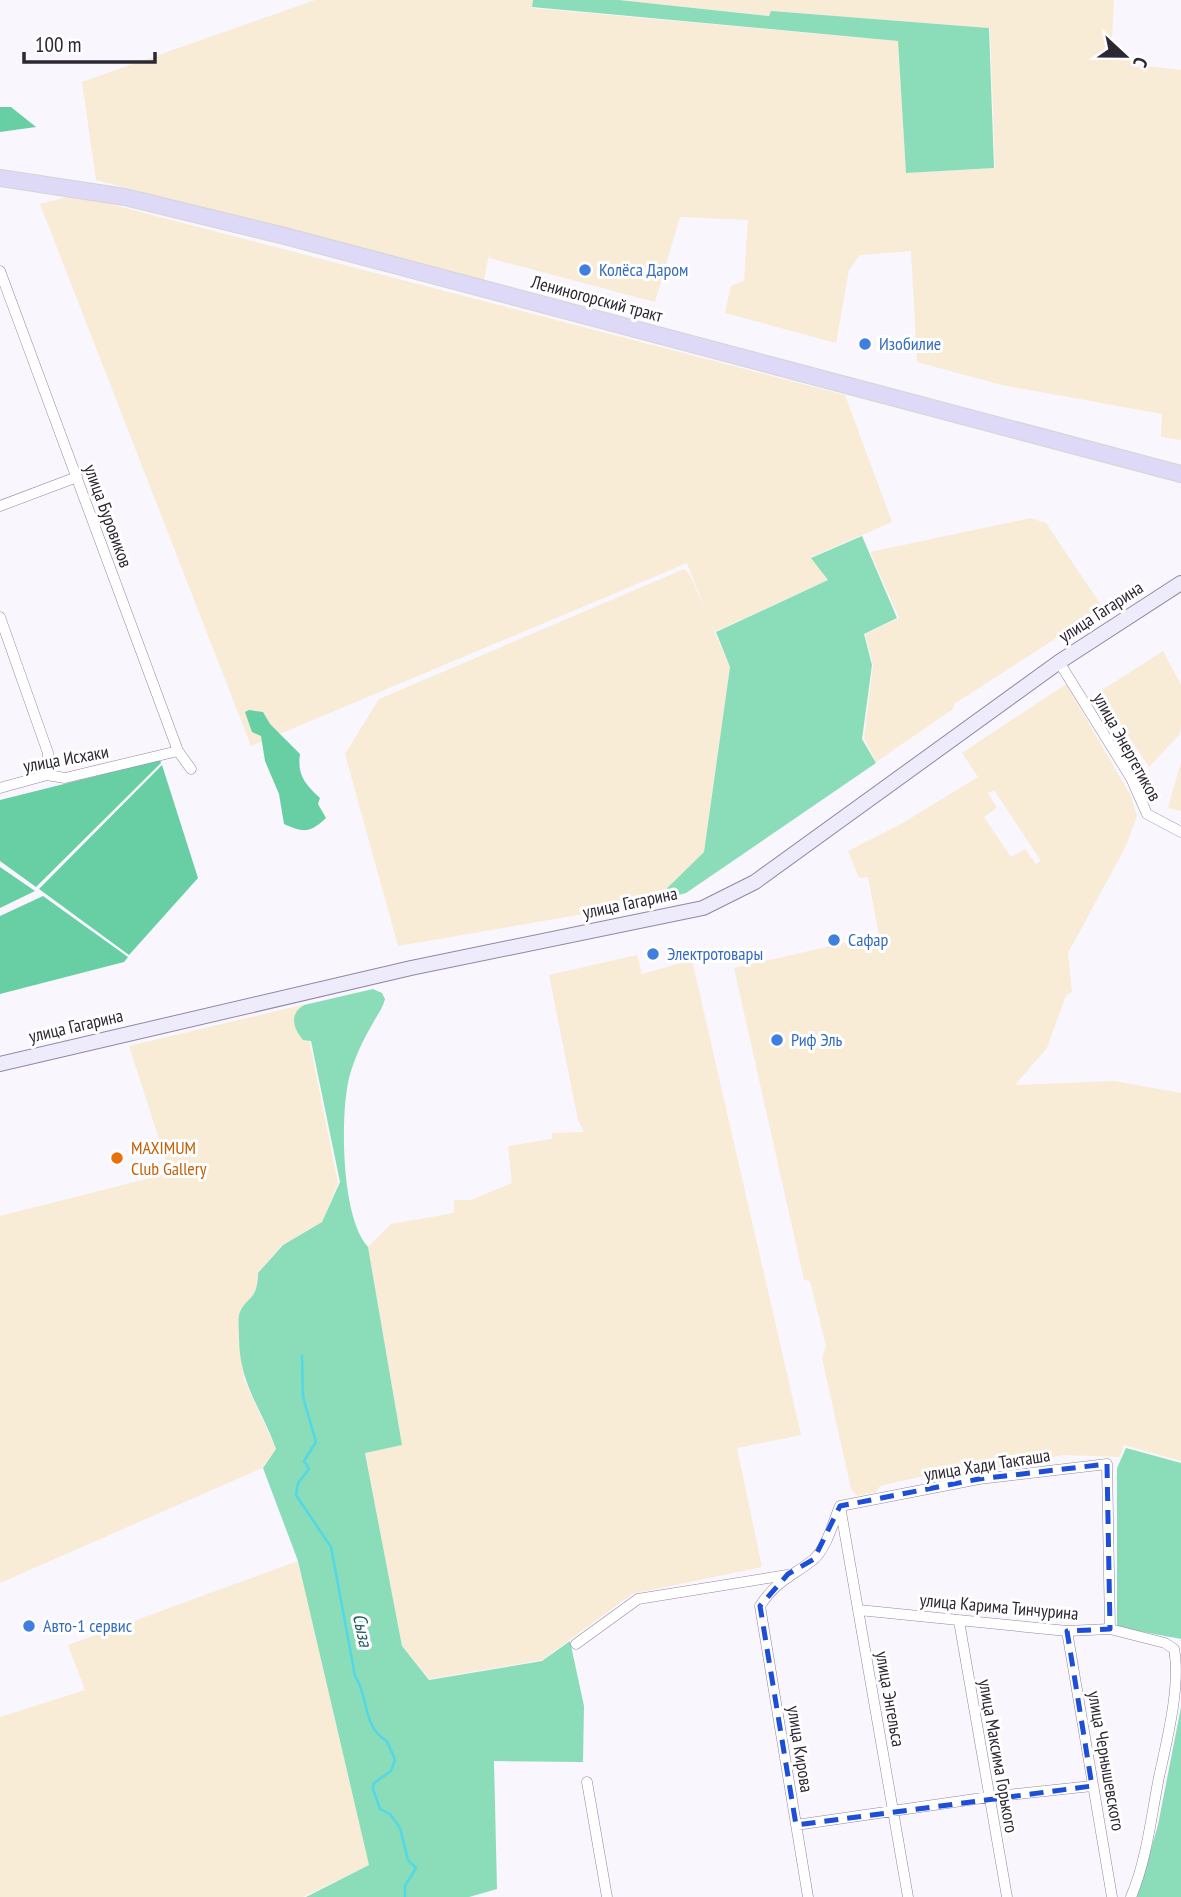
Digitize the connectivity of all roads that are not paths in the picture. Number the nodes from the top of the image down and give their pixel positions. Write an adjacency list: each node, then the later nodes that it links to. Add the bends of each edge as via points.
1 (0, 178): 3 (main road, Лениногорский тракт, via 125,197 281,235)
2 (0, 271): 4 (street, улица Буровиков)
3 (1181, 474)
4 (77, 477): 5 (street); 9 (street, улица Буровиков)
5 (0, 506)
6 (1181, 583): 8 (street, улица Гагарина)
7 (0, 617): 11 (street, via 48,753)
8 (1059, 662): 13 (street, улица Энергетиков, via 1131,778 1147,814); 14 (street, улица Гагарина, via 755,882 703,908 411,968)
9 (178, 751): 10 (street, улица Буровиков); 11 (street, улица Исхаки, via 65,778)
10 (191, 769)
11 (47, 775): 12 (street, улица Исхаки)
12 (0, 788)
13 (1181, 832)
14 (0, 1064)
15 (840, 1506): 16 (street, via 814,1559); 17 (street, улица Энгельса); 19 (street, улица Хади Такташа, via 979,1479 1107,1464)
16 (788, 1574): 21 (street, via 638,1599); 26 (street, улица Кирова, via 760,1606)
17 (859, 1609): 18 (street, улица Карима Тинчурина); 25 (street, улица Энгельса)
18 (959, 1621): 20 (street, улица Карима Тинчурина); 24 (street, улица Максима Горького)
19 (1110, 1629): 20 (street, улица Карима Тинчурина); 32 (street, улица Карима Тинчурина, via 1170,1645 1178,1664 1175,1707 1147,1847)
20 (1067, 1631): 23 (street, улица Чернышевского)
21 (576, 1644)
22 (587, 1782): 28 (street)
23 (1092, 1786): 24 (street); 27 (street, улица Чернышевского)
24 (989, 1797): 25 (street); 31 (street, улица Максима Горького)
25 (893, 1811): 26 (street); 30 (street, улица Энгельса)
26 (796, 1825): 29 (street, улица Кирова)
27 (1113, 1896)
28 (607, 1897)
29 (808, 1897)
30 (908, 1897)
31 (1007, 1897)
32 (1131, 1897)

